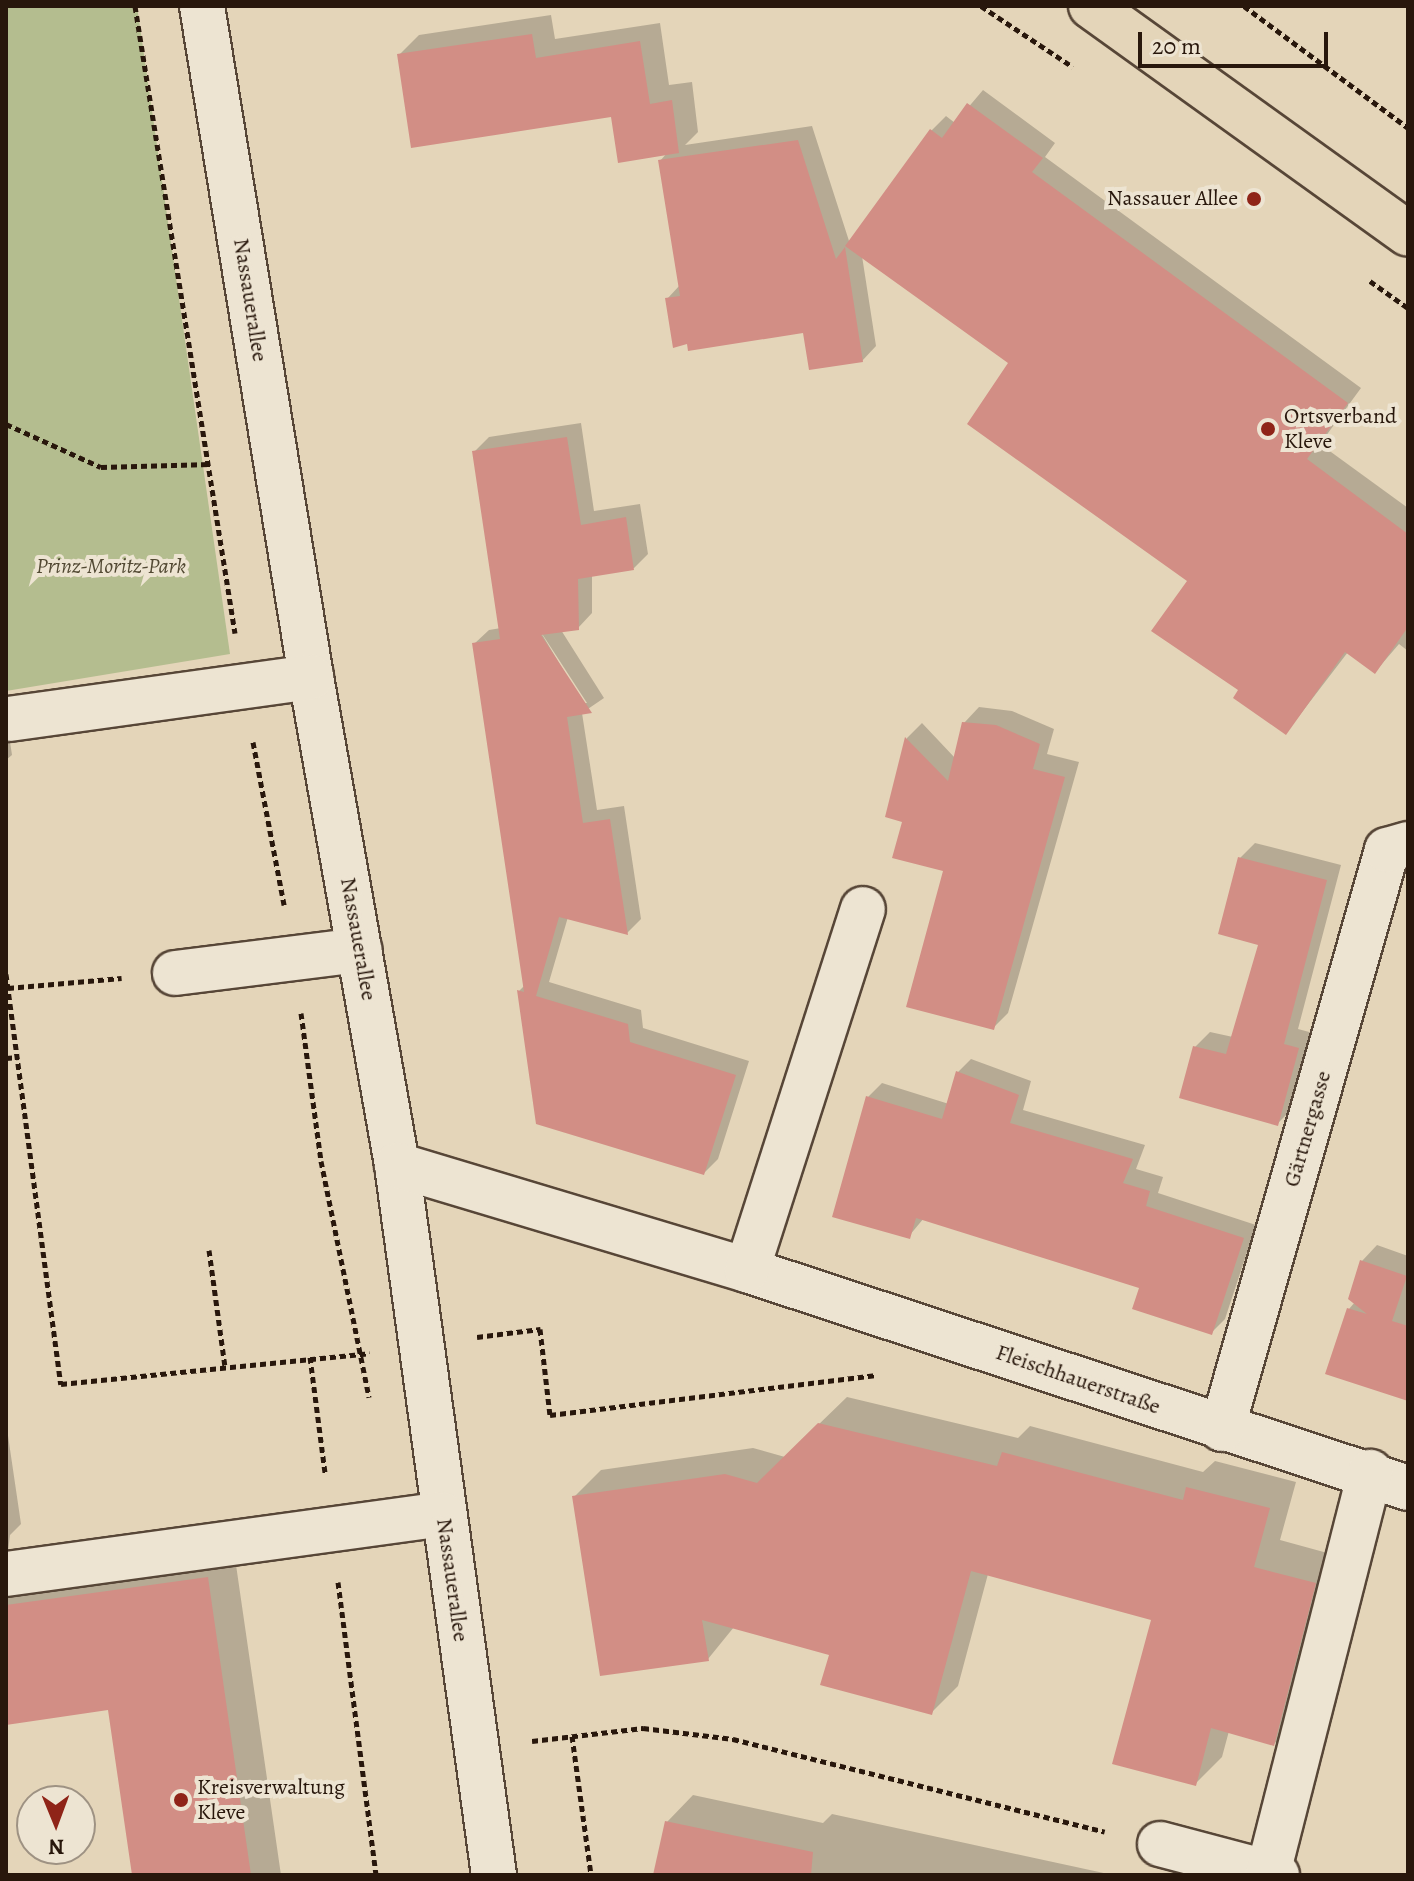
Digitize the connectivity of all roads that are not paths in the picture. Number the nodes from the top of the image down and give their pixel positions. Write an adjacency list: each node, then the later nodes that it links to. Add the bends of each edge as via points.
1 (202, 6): 4 (street, Nassauerallee)
2 (1091, 6): 3 (main road)
3 (1408, 234)
4 (311, 677): 5 (street); 8 (street, Nassauerallee)
5 (9, 719)
6 (1408, 844): 12 (street, Gärtnergasse, via 1387,850)
7 (863, 909): 11 (street)
8 (360, 950): 9 (street); 10 (street, Nassauerallee)
9 (175, 973)
10 (397, 1165): 11 (street, Fleischhauerstraße); 14 (street, Nassauerallee)
11 (747, 1270): 12 (street, Fleischhauerstraße)
12 (1222, 1429): 13 (street, Fleischhauerstraße)
13 (1389, 1480): 17 (street)
14 (442, 1514): 15 (street); 18 (street, Nassauerallee)
15 (6, 1574)
16 (1160, 1844): 17 (street)
17 (1273, 1874)
18 (494, 1875)

